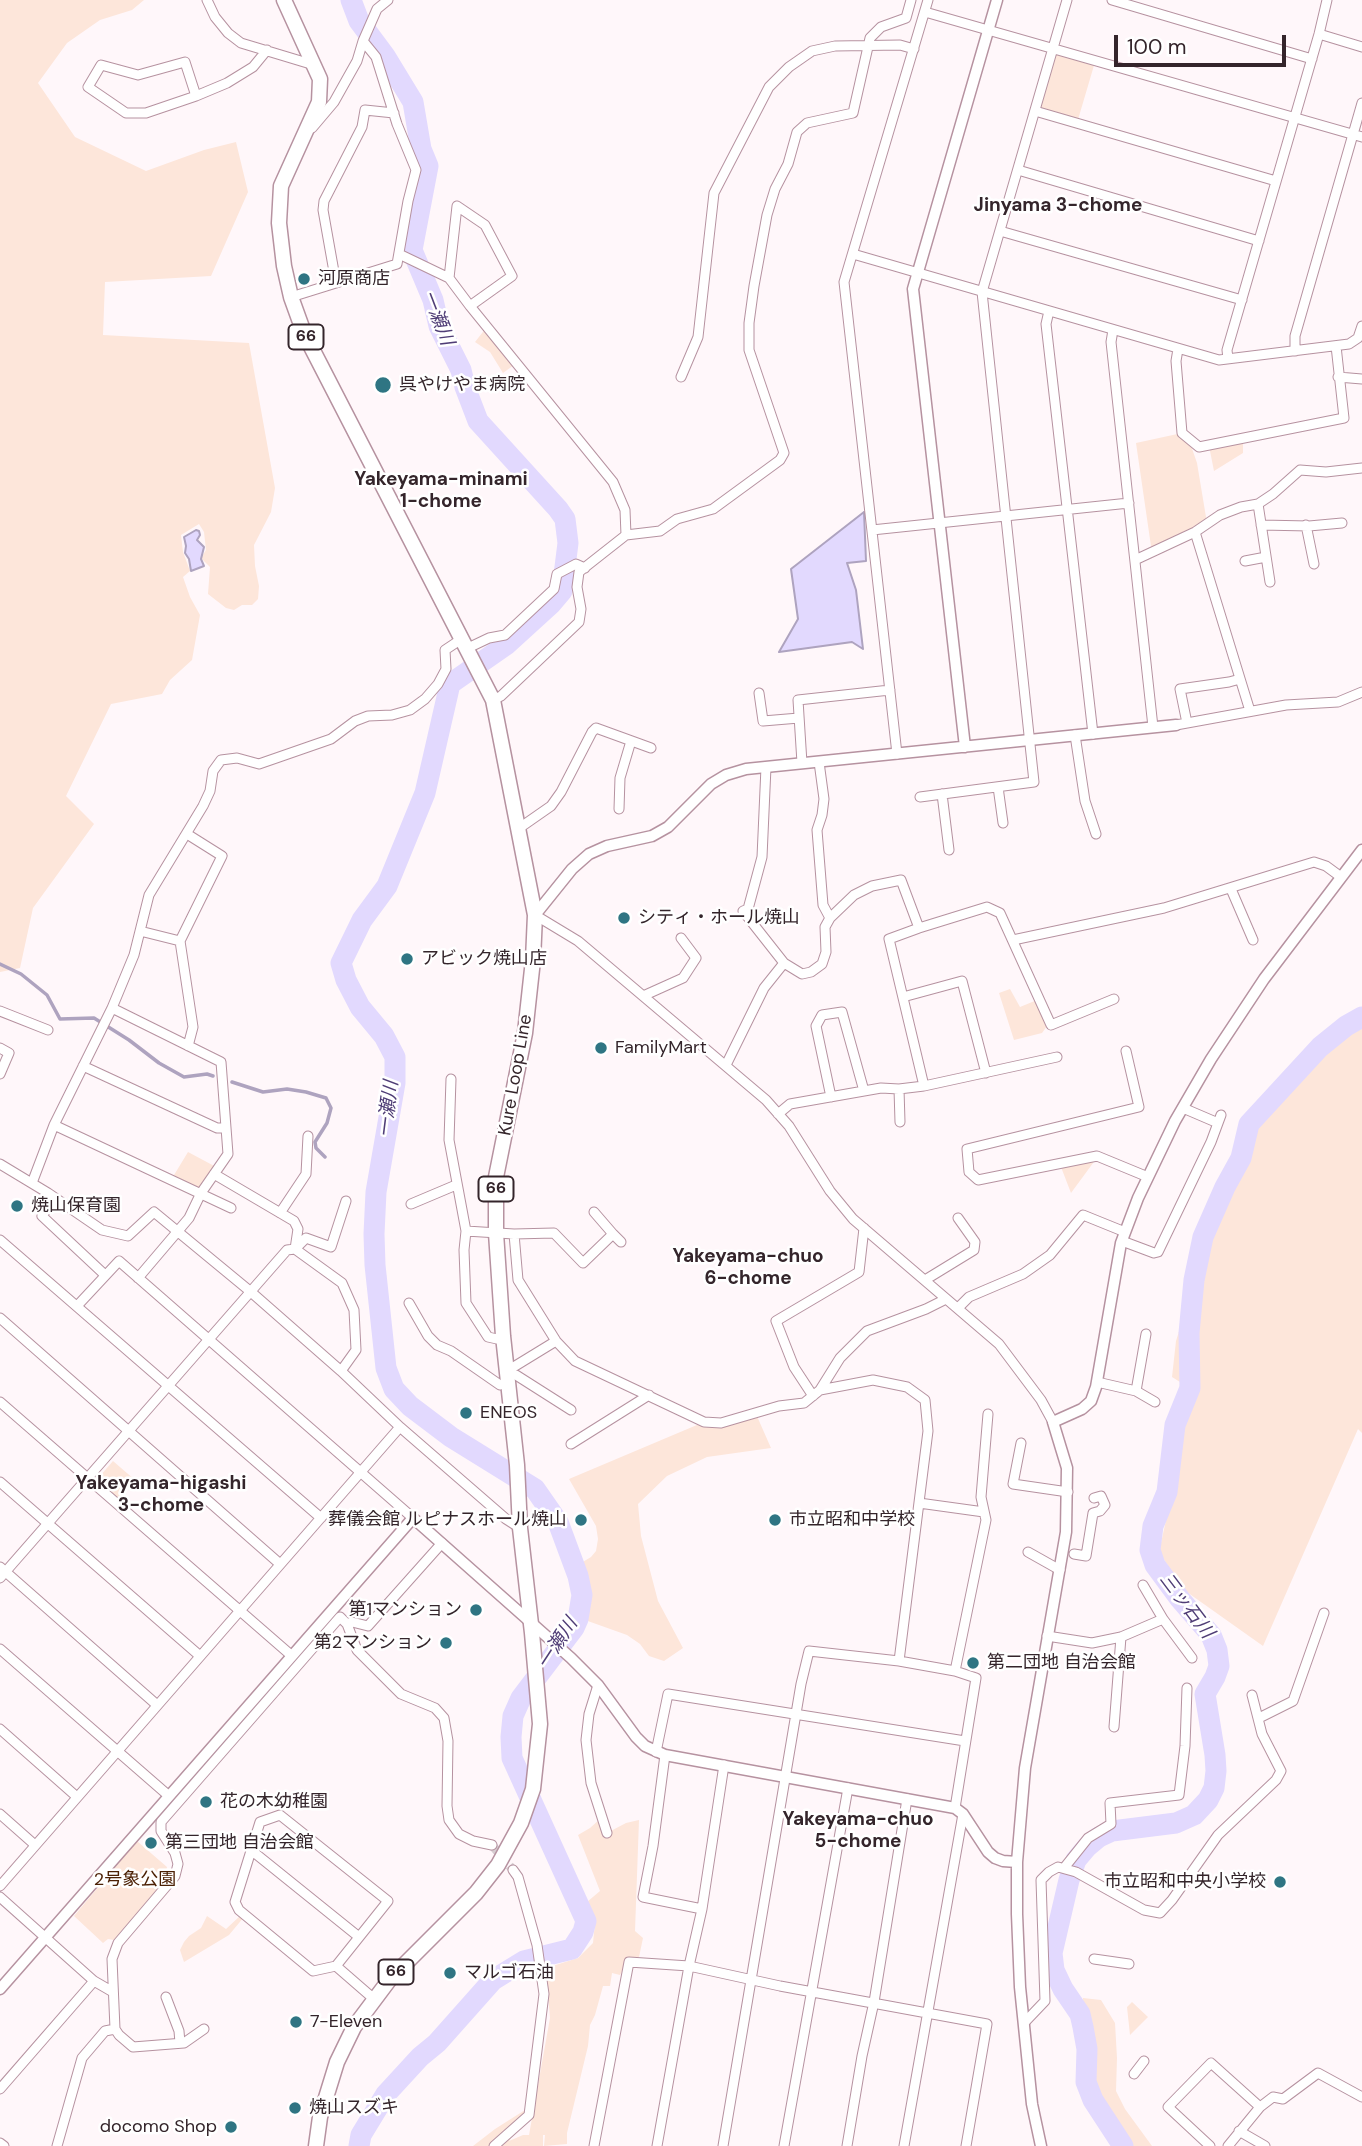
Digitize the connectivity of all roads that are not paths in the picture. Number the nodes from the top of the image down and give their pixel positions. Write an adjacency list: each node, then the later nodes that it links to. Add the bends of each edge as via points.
1 (206, 0): 18 (street, via 228,33 242,43)
2 (284, 0): 20 (main road, Kure Loop Line / 66)
3 (387, 0): 13 (street, via 377,9)
4 (911, 0): 14 (street, via 906,18 881,27)
5 (928, 0): 10 (street)
6 (997, 0): 11 (street)
7 (1067, 0): 16 (street)
8 (1112, 0): 19 (street)
9 (1327, 0): 12 (street)
10 (925, 12): 11 (street); 17 (street)
11 (988, 30): 16 (street); 34 (street)
12 (1319, 34): 15 (street); 19 (street)
13 (363, 40): 24 (street, via 376,57); 27 (street, via 334,102)
14 (867, 46): 17 (street); 48 (street, via 812,51 769,87 713,193 698,337); 62 (street, via 853,113 807,123 797,132 767,215 749,323 749,350 784,453 713,509 677,519 660,531)
15 (1362, 47)
16 (1053, 48): 23 (street); 25 (street)
17 (914, 49): 33 (street)
18 (267, 50): 20 (street); 21 (street, via 227,83)
19 (1312, 59): 25 (street)
20 (314, 65): 27 (main road, Kure Loop Line / 66, via 320,79 319,102)
21 (196, 96): 21 (street, via 146,113 125,113 88,87 102,65 138,75 186,62)
22 (1362, 103): 26 (street)
23 (1035, 111): 28 (street); 29 (street)
24 (394, 113): 32 (street, via 416,170); 36 (street, via 365,110 362,127 324,201)
25 (1295, 118): 26 (street); 29 (street)
26 (1358, 136): 46 (street)
27 (304, 137): 38 (main road, Kure Loop Line / 66, via 281,186 279,223)
28 (1018, 170): 30 (street); 31 (street)
29 (1276, 181): 31 (street)
30 (1000, 231): 37 (street); 39 (street)
31 (1259, 241): 39 (street)
32 (399, 254): 35 (street); 36 (street, via 397,264)
33 (853, 254): 34 (street); 60 (street, via 844,282)
34 (917, 273): 37 (street); 56 (street, via 913,289)
35 (449, 278): 40 (street); 40 (street, via 457,206 485,225 512,276)
36 (336, 283): 38 (street)
37 (982, 292): 41 (street); 55 (street)
38 (291, 297): 69 (main road, Kure Loop Line / 66, via 304,333)
39 (1242, 300): 47 (street)
40 (470, 306): 62 (street, via 613,482 625,510)
41 (1049, 311): 43 (street); 54 (street, via 1046,324)
42 (1362, 326): 44 (street, via 1358,338)
43 (1113, 330): 45 (street); 52 (street)
44 (1336, 346): 46 (street); 49 (street)
45 (1178, 349): 47 (street); 49 (street, via 1182,433 1199,447 1343,418)
46 (1295, 351): 47 (street)
47 (1228, 359)
48 (681, 377)
49 (1338, 377): 50 (street)
50 (1362, 379)
51 (1362, 468): 53 (street, via 1300,470)
52 (1129, 503): 54 (street); 64 (street)
53 (1258, 504): 58 (street); 61 (street, via 1220,515)
54 (1067, 510): 55 (street); 79 (street)
55 (1007, 516): 56 (street); 81 (street)
56 (939, 523): 60 (street); 83 (street)
57 (1342, 523): 59 (street)
58 (1261, 525): 59 (street); 63 (street)
59 (1306, 525): 66 (street)
60 (872, 530): 71 (street)
61 (1195, 531): 64 (street); 70 (street)
62 (626, 535): 67 (street)
63 (1266, 557): 65 (street); 68 (street)
64 (1135, 560): 78 (street)
65 (1245, 561)
66 (1314, 564)
67 (585, 568): 69 (street, via 576,564 557,574 554,589 505,635); 74 (street, via 579,572 577,587 579,622)
68 (1270, 582)
69 (467, 646): 74 (main road, Kure Loop Line / 66); 95 (street, via 445,650 446,669 438,684 410,710 368,716 331,739 259,764 237,758 222,760)
70 (1240, 679): 75 (street); 77 (street, via 1180,689)
71 (890, 690): 76 (street, via 798,700); 85 (street)
72 (1362, 692): 75 (street, via 1338,702)
73 (759, 693): 76 (street, via 763,721)
74 (494, 700): 94 (main road, Kure Loop Line / 66)
75 (1250, 711): 77 (street)
76 (799, 718): 87 (street)
77 (1181, 724): 78 (street)
78 (1153, 727): 79 (street)
79 (1093, 734): 80 (street)
80 (1075, 735): 81 (street); 96 (street, via 1085,801)
81 (1031, 740): 83 (street); 89 (street, via 1034,782)
82 (631, 741): 84 (street); 92 (street, via 620,778); 94 (street, via 596,728 551,806)
83 (965, 747): 85 (street)
84 (651, 748)
85 (897, 754): 86 (street)
86 (819, 762): 87 (street); 102 (street, via 824,799 817,830 823,905)
87 (803, 763): 88 (street)
88 (766, 767): 101 (street, via 726,775 711,784 668,827 652,836 589,854); 109 (street, via 762,857 753,895 743,911)
89 (998, 787): 90 (street); 93 (street)
90 (942, 794): 91 (street); 97 (street)
91 (919, 797)
92 (619, 809)
93 (1003, 823)
94 (518, 829): 101 (main road, Kure Loop Line / 66)
95 (187, 834): 104 (street, via 149,895); 108 (street, via 222,856)
96 (1096, 834)
97 (949, 850)
98 (1362, 850): 99 (street)
99 (1340, 877): 100 (street, via 1314,862); 129 (street, via 1264,979)
100 (1231, 889): 106 (street); 107 (street)
101 (535, 915): 110 (street, via 578,941); 151 (main road, Kure Loop Line / 66, via 525,1033 496,1177)
102 (830, 918): 103 (street, via 854,895 901,880); 109 (street, via 822,964 802,974)
103 (919, 928): 106 (street, via 987,907 1000,913); 111 (street, via 889,939)
104 (140, 931): 108 (street); 114 (street)
105 (681, 938): 110 (street, via 696,958 690,968 683,978)
106 (1013, 940): 112 (street, via 1051,1026)
107 (1253, 940)
108 (180, 941): 116 (street, via 193,1027)
109 (784, 963): 120 (street, via 764,988)
110 (643, 996): 120 (street)
111 (903, 997): 122 (street, via 962,981); 125 (street)
112 (1114, 999)
113 (0, 1011): 115 (street)
114 (108, 1017): 116 (street); 121 (street)
115 (48, 1030)
116 (188, 1045): 133 (street, via 221,1062)
117 (0, 1048): 123 (street, via 9,1053)
118 (1126, 1051): 137 (street, via 1139,1107 967,1149 969,1171 978,1180 1097,1156)
119 (1057, 1057): 122 (street)
120 (726, 1065): 130 (street)
121 (83, 1066): 132 (street); 133 (street, via 216,1128)
122 (986, 1073): 125 (street)
123 (0, 1074)
124 (451, 1079): 139 (street, via 449,1140)
125 (924, 1086): 126 (street)
126 (899, 1089): 127 (street); 131 (street)
127 (863, 1091): 128 (street); 128 (street, via 842,1012 822,1015 816,1026)
128 (831, 1097): 130 (street, via 790,1104)
129 (1183, 1108): 137 (street); 154 (street, via 1219,1119 1206,1153 1158,1252)
130 (778, 1114): 148 (street, via 830,1191)
131 (900, 1122)
132 (54, 1125): 138 (street); 140 (street)
133 (226, 1128): 136 (street, via 228,1154)
134 (307, 1136): 146 (street, via 306,1174)
135 (0, 1164): 138 (street)
136 (214, 1174): 140 (street); 146 (street)
137 (1148, 1177): 154 (street)
138 (32, 1183): 141 (street)
139 (456, 1185): 143 (street); 149 (street)
140 (201, 1193): 144 (street); 150 (street)
141 (54, 1198): 150 (street, via 102,1230 128,1236 154,1212); 158 (street, via 41,1216)
142 (346, 1201): 157 (street, via 331,1247 306,1238)
143 (411, 1204)
144 (231, 1208)
145 (594, 1212): 153 (street)
146 (280, 1213): 157 (street, via 298,1229)
147 (958, 1218): 160 (street, via 975,1242 974,1250)
148 (864, 1228): 160 (street); 177 (street, via 859,1272 776,1321 794,1367)
149 (466, 1231): 151 (street); 168 (street, via 466,1303 488,1337)
150 (178, 1232): 159 (street); 161 (street)
151 (496, 1233): 152 (street); 168 (main road, Kure Loop Line / 66)
152 (514, 1234): 153 (street, via 554,1233 583,1264); 170 (street, via 518,1280)
153 (613, 1234): 156 (street)
154 (1124, 1236): 165 (street, via 1083,1215 1050,1255 1023,1274 969,1297); 173 (street)
155 (0, 1240): 164 (street)
156 (621, 1242)
157 (295, 1249): 161 (street, via 287,1250); 171 (street, via 342,1283 354,1310 356,1350)
158 (105, 1275): 159 (street, via 119,1261); 164 (street)
159 (138, 1278): 169 (street)
160 (925, 1280): 162 (street)
161 (251, 1292): 169 (street); 171 (street)
162 (946, 1299): 165 (street); 177 (street, via 867,1331)
163 (409, 1303): 175 (street, via 436,1345)
164 (77, 1306): 174 (street)
165 (958, 1308): 183 (street, via 999,1344)
166 (0, 1318): 185 (street)
167 (1146, 1334): 176 (street)
168 (503, 1336): 172 (main road, Kure Loop Line / 66)
169 (209, 1339): 174 (street); 188 (street)
170 (556, 1340): 172 (street); 178 (street, via 575,1361)
171 (341, 1371): 184 (street)
172 (512, 1373): 181 (street); 198 (main road, Kure Loop Line / 66)
173 (1097, 1382): 176 (street); 183 (street, via 1091,1401)
174 (169, 1384): 185 (street); 195 (street)
175 (500, 1385)
176 (1136, 1391): 180 (street)
177 (816, 1393): 178 (street, via 804,1403 721,1423 704,1422); 193 (street, via 873,1380 906,1387 925,1400 928,1431)
178 (649, 1395): 187 (street)
179 (0, 1402): 189 (street)
180 (1155, 1402)
181 (571, 1410)
182 (988, 1414): 194 (street, via 981,1497)
183 (1053, 1422): 191 (street, via 1067,1468)
184 (400, 1427): 188 (street); 198 (street)
185 (128, 1431): 189 (street); 202 (street)
186 (1021, 1443): 191 (street, via 1013,1484)
187 (571, 1444)
188 (360, 1472): 195 (street); 196 (street)
189 (87, 1478): 197 (street); 206 (street)
190 (0, 1482): 197 (street)
191 (1068, 1492): 203 (street)
192 (1094, 1498): 201 (street, via 1101,1496 1105,1505 1093,1513 1086,1556)
193 (919, 1503): 194 (street); 217 (street)
194 (984, 1512): 218 (street)
195 (321, 1518): 202 (street)
196 (413, 1518): 199 (street); 214 (street)
197 (47, 1523): 204 (street); 215 (street)
198 (520, 1528): 209 (main road, Kure Loop Line / 66)
199 (442, 1543): 209 (street); 210 (street, via 368,1626)
200 (1028, 1552): 203 (street)
201 (1074, 1554)
202 (280, 1564): 206 (street)
203 (1060, 1570): 211 (street)
204 (2, 1572): 222 (street)
205 (1143, 1585): 208 (street)
206 (240, 1611): 214 (street); 215 (street)
207 (1324, 1614): 224 (street, via 1293,1701)
208 (1163, 1619): 212 (street); 216 (street)
209 (531, 1622): 219 (street); 260 (main road, Kure Loop Line / 66, via 540,1724 533,1789 521,1824 476,1893)
210 (347, 1624): 240 (street, via 357,1650 401,1694 435,1708 444,1718 449,1820 459,1834); 257 (street, via 340,1618 161,1822 178,1864 175,1876 118,1943 111,1959)
211 (1048, 1636): 212 (street, via 1093,1643); 242 (street, via 1025,1768)
212 (1121, 1637): 225 (street)
213 (0, 1649): 228 (street)
214 (292, 1656): 233 (street)
215 (200, 1657): 222 (street)
216 (1192, 1658)
217 (899, 1661): 218 (street); 223 (street, via 809,1651)
218 (955, 1671): 227 (street, via 976,1678)
219 (598, 1685): 229 (street, via 636,1737); 238 (street, via 586,1740 591,1783)
220 (1187, 1688): 244 (street, via 1179,1795 1110,1804 1111,1824 1088,1839)
221 (1252, 1695): 224 (street)
222 (158, 1705): 228 (street)
223 (796, 1714): 227 (street); 229 (street, via 668,1694); 231 (street)
224 (1259, 1718): 244 (street, via 1281,1771 1271,1787 1218,1835 1160,1913 1144,1910)
225 (1114, 1727)
226 (0, 1729): 234 (street)
227 (965, 1741): 236 (street)
228 (117, 1751): 233 (street); 234 (street)
229 (660, 1753): 230 (street); 247 (street, via 653,1846 643,1897)
230 (724, 1765): 231 (street); 247 (street)
231 (786, 1777): 232 (street); 254 (street)
232 (848, 1788): 235 (street); 258 (street)
233 (169, 1796): 248 (street)
234 (77, 1797): 239 (street)
235 (907, 1799): 236 (street); 261 (street)
236 (959, 1811): 242 (street, via 988,1852 1003,1861); 262 (street)
237 (0, 1814): 239 (street)
238 (607, 1833)
239 (36, 1845): 245 (street)
240 (492, 1845)
241 (251, 1850): 249 (street); 249 (street, via 260,1822 280,1815 388,1901); 252 (street, via 235,1902 239,1910 313,1971)
242 (1017, 1862): 263 (street)
243 (513, 1870): 275 (street, via 537,1945 544,1994 529,2115)
244 (1070, 1870): 263 (street, via 1058,1867 1041,1880 1045,2001)
245 (0, 1886)
246 (0, 1897): 248 (street)
247 (702, 1909): 253 (street)
248 (46, 1937): 255 (street); 256 (street)
249 (359, 1937): 252 (street)
250 (1094, 1959): 251 (street)
251 (1129, 1964)
252 (335, 1966): 260 (street)
253 (689, 1966): 254 (street); 276 (street, via 629,1962); 277 (street)
254 (750, 1978): 258 (street); 278 (street)
255 (94, 1981): 257 (street); 269 (street)
256 (0, 1989)
257 (113, 1992): 264 (street)
258 (812, 1992): 261 (street); 279 (street)
259 (166, 1997): 266 (street)
260 (374, 2000): 274 (main road, Kure Loop Line / 66, via 337,2062)
261 (874, 2003): 262 (street); 280 (street)
262 (928, 2012): 281 (street); 282 (street, via 987,2024)
263 (1024, 2023): 283 (street)
264 (115, 2029): 266 (street, via 132,2047); 273 (street, via 105,2031 82,2058)
265 (204, 2029): 266 (street)
266 (180, 2043)
267 (1144, 2061): 268 (street)
268 (1134, 2074)
269 (0, 2089)
270 (1362, 2097): 271 (street, via 1318,2073 1283,2099 1273,2097)
271 (1260, 2107): 272 (street); 284 (street, via 1211,2063 1168,2107)
272 (1239, 2131): 285 (street); 286 (street)
273 (57, 2146)
274 (316, 2146)
275 (494, 2146)
276 (594, 2146)
277 (657, 2146)
278 (723, 2146)
279 (784, 2146)
280 (847, 2146)
281 (904, 2146)
282 (966, 2146)
283 (1041, 2146)
284 (1210, 2146)
285 (1228, 2146)
286 (1265, 2146)

